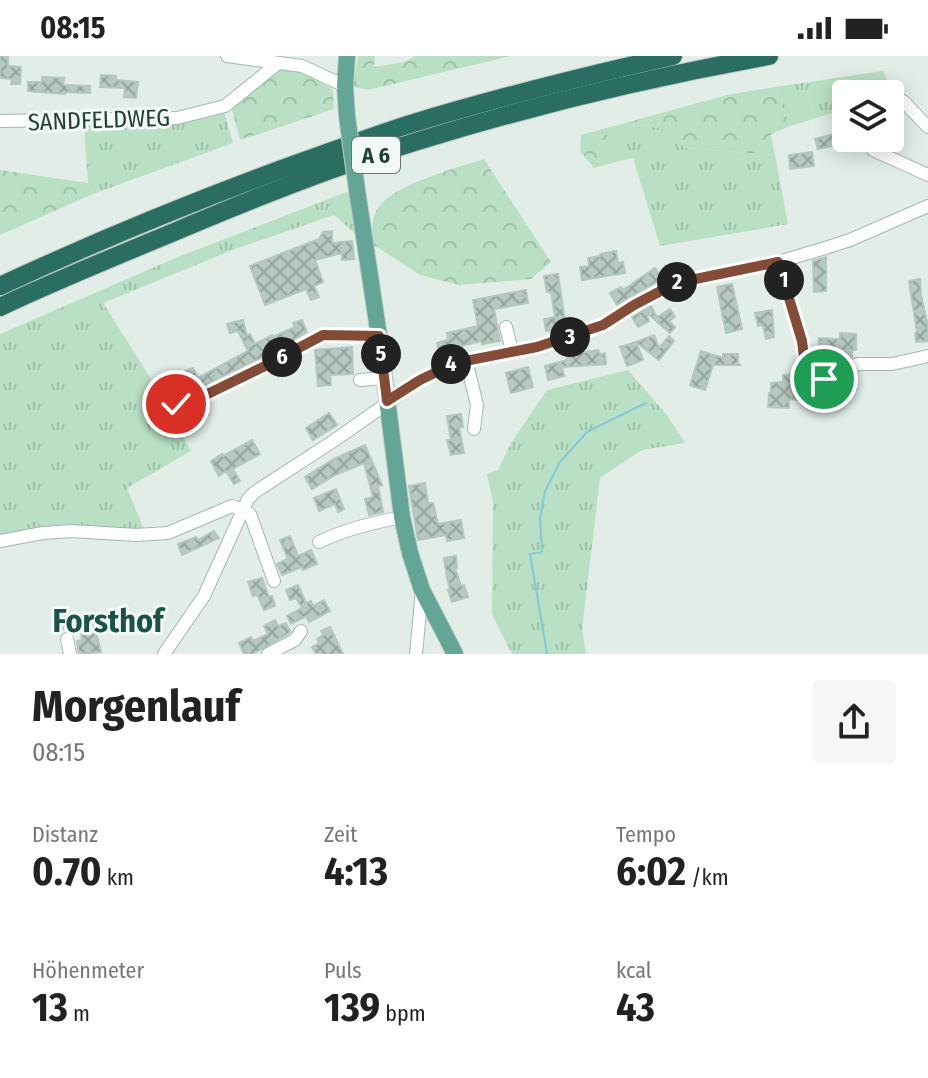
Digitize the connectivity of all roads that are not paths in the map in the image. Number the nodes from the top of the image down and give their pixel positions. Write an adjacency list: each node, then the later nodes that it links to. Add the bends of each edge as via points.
1 (227, 56): 6 (street)
2 (289, 56): 7 (street)
3 (347, 56): 8 (main road)
4 (673, 56): 16 (highway, A 6, via 405,126 191,203)
5 (769, 56): 17 (highway, A 6, via 554,103 415,142 233,206)
6 (277, 64): 7 (street); 10 (street, SANDFELDWEG, via 225,106 177,118)
7 (302, 66): 8 (street)
8 (345, 86): 19 (main road, bridge)
9 (904, 102): 11 (street)
10 (0, 121)
11 (928, 127)
12 (877, 152): 13 (street)
13 (928, 175)
14 (928, 206): 15 (street, via 850,240)
15 (778, 262): 20 (street, via 676,283 603,325); 21 (street, via 802,341 807,381 858,364)
16 (0, 286)
17 (0, 307)
18 (506, 327): 20 (street)
19 (379, 336): 23 (main road); 26 (street, via 323,335 185,405)
20 (512, 351): 22 (street)
21 (928, 356)
22 (466, 360): 25 (street); 27 (street, via 477,405)
23 (384, 378): 24 (street); 25 (main road)
24 (360, 380)
25 (387, 401): 28 (street, via 255,492); 29 (main road)
26 (176, 404)
27 (474, 429)
28 (243, 510): 30 (street, via 232,506 168,533 71,531); 32 (street, via 250,514); 38 (street, via 204,596)
29 (402, 517): 31 (street, via 350,528); 33 (main road)
30 (0, 541)
31 (319, 542)
32 (274, 581)
33 (422, 590): 36 (street); 41 (main road)
34 (301, 631): 39 (street)
35 (67, 639): 37 (street)
36 (417, 651): 40 (street)
37 (70, 654)
38 (164, 654)
39 (268, 654)
40 (403, 654)
41 (455, 654)

